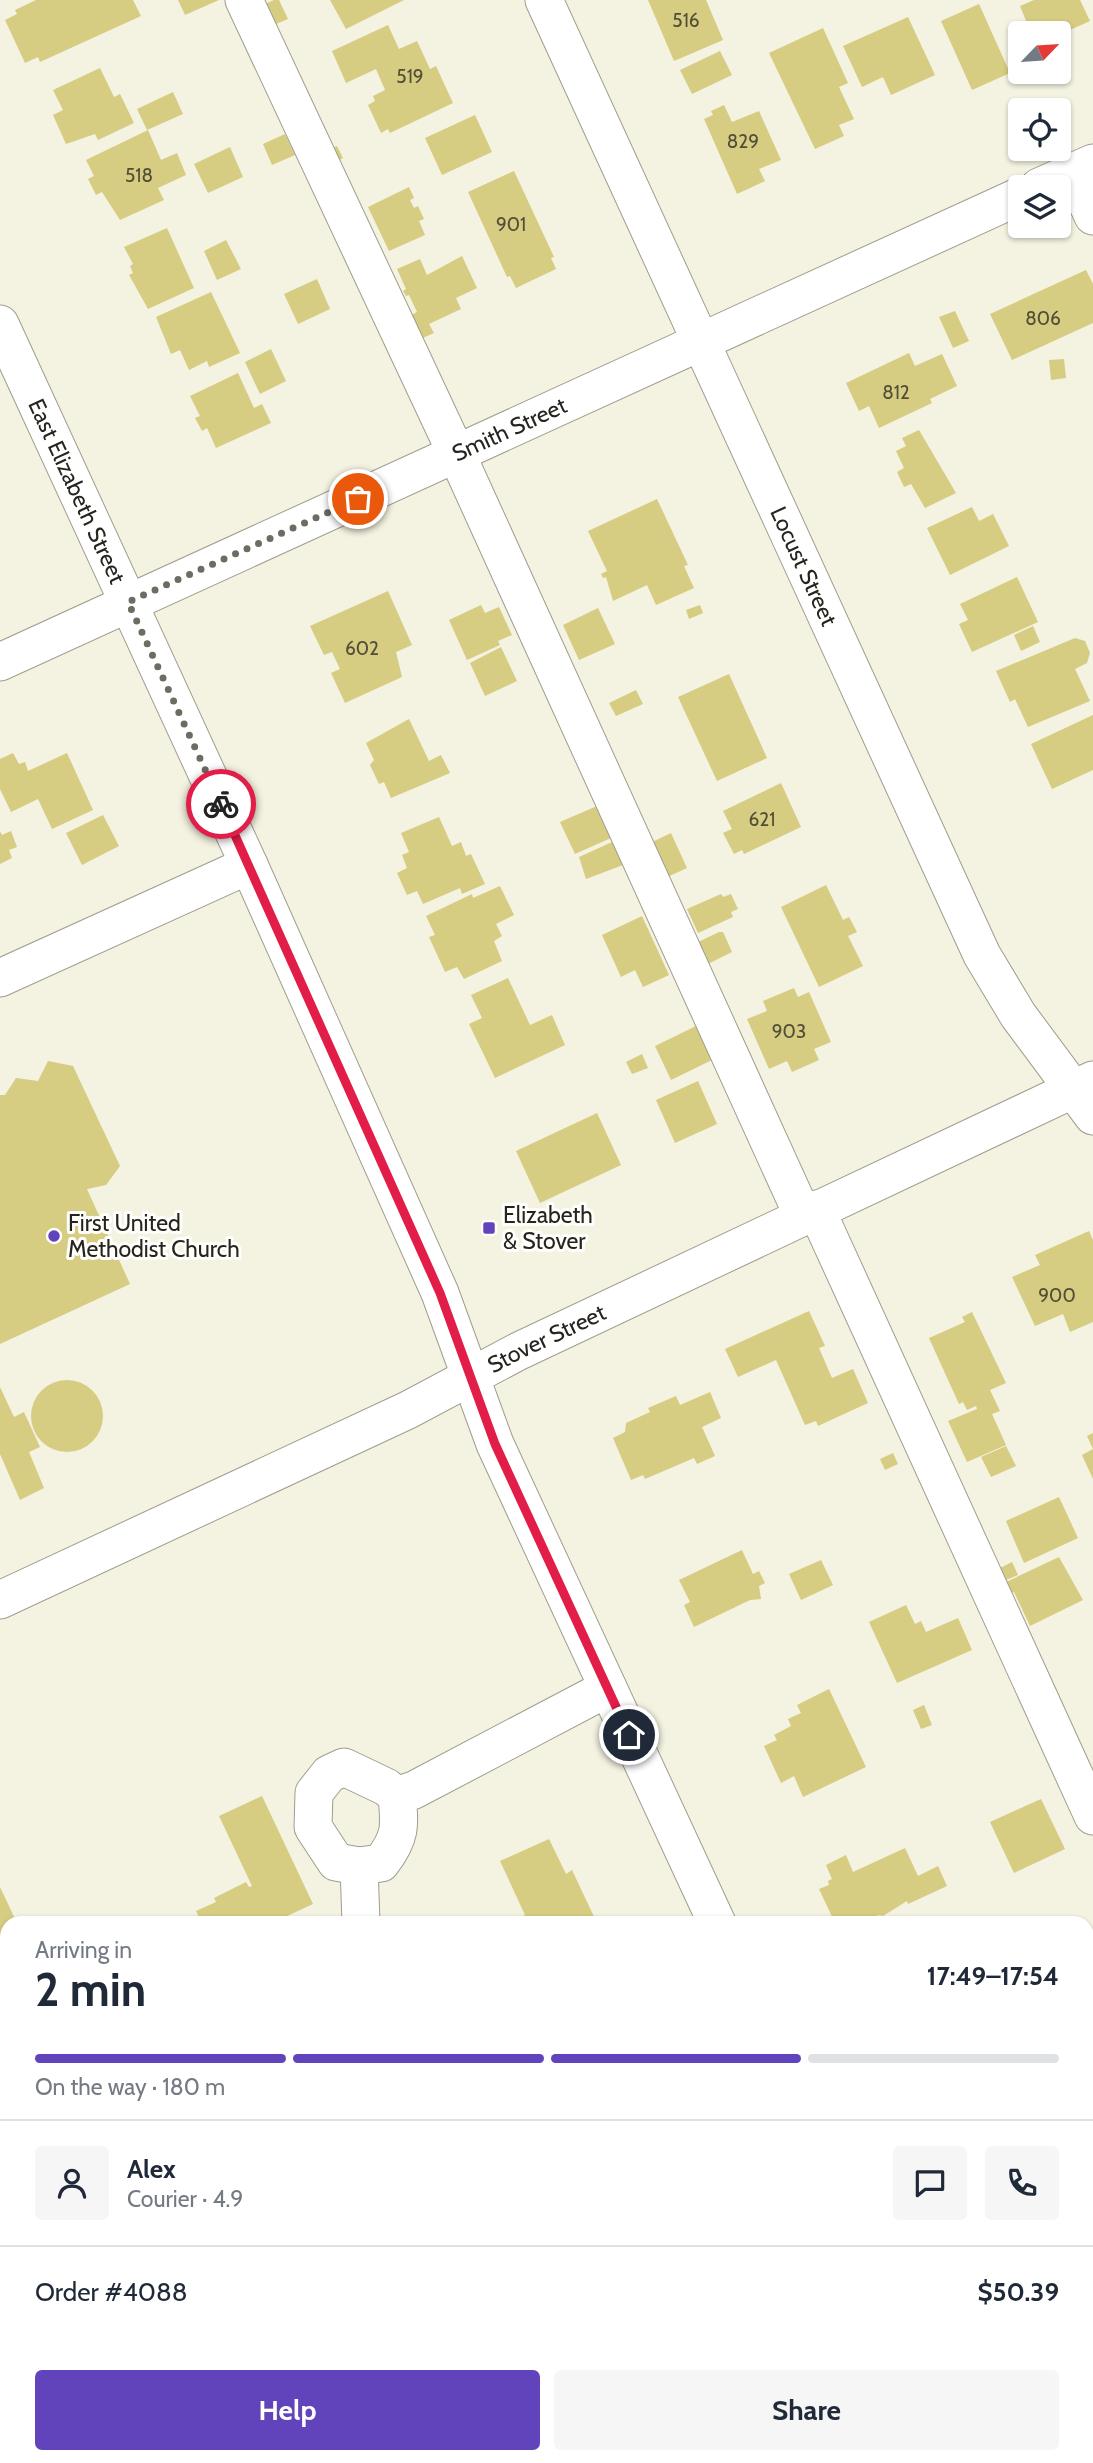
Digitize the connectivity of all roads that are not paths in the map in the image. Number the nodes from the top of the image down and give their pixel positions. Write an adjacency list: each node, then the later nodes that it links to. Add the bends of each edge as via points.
1 (244, 0): 9 (street)
2 (544, 0): 8 (street, Locust Street)
3 (1083, 167): 4 (street); 6 (street)
4 (1065, 175)
5 (1008, 201): 8 (street, Smith Street)
6 (1093, 216)
7 (0, 324): 10 (street, East Elizabeth Street)
8 (701, 342): 9 (street, Smith Street); 14 (street, Locust Street, via 982,955 1018,1016)
9 (457, 455): 10 (street, Smith Street); 15 (street)
10 (128, 602): 11 (street, Smith Street); 12 (street, East Elizabeth Street)
11 (0, 662)
12 (249, 865): 13 (street); 16 (street, East Elizabeth Street, via 440,1293)
13 (0, 978)
14 (1086, 1095): 15 (street, Stover Street)
15 (810, 1213): 16 (street, Stover Street); 20 (street)
16 (470, 1376): 17 (street, Stover Street, via 408,1410); 18 (street, East Elizabeth Street, via 495,1444)
17 (0, 1600)
18 (608, 1688): 19 (street); 23 (street, East Elizabeth Street)
19 (397, 1796): 21 (street, via 400,1829 395,1845 381,1863); 21 (street, via 344,1767 329,1774 314,1793 313,1827 336,1862)
20 (1093, 1816)
21 (359, 1866): 22 (street)
22 (361, 1916)
23 (714, 1916)

